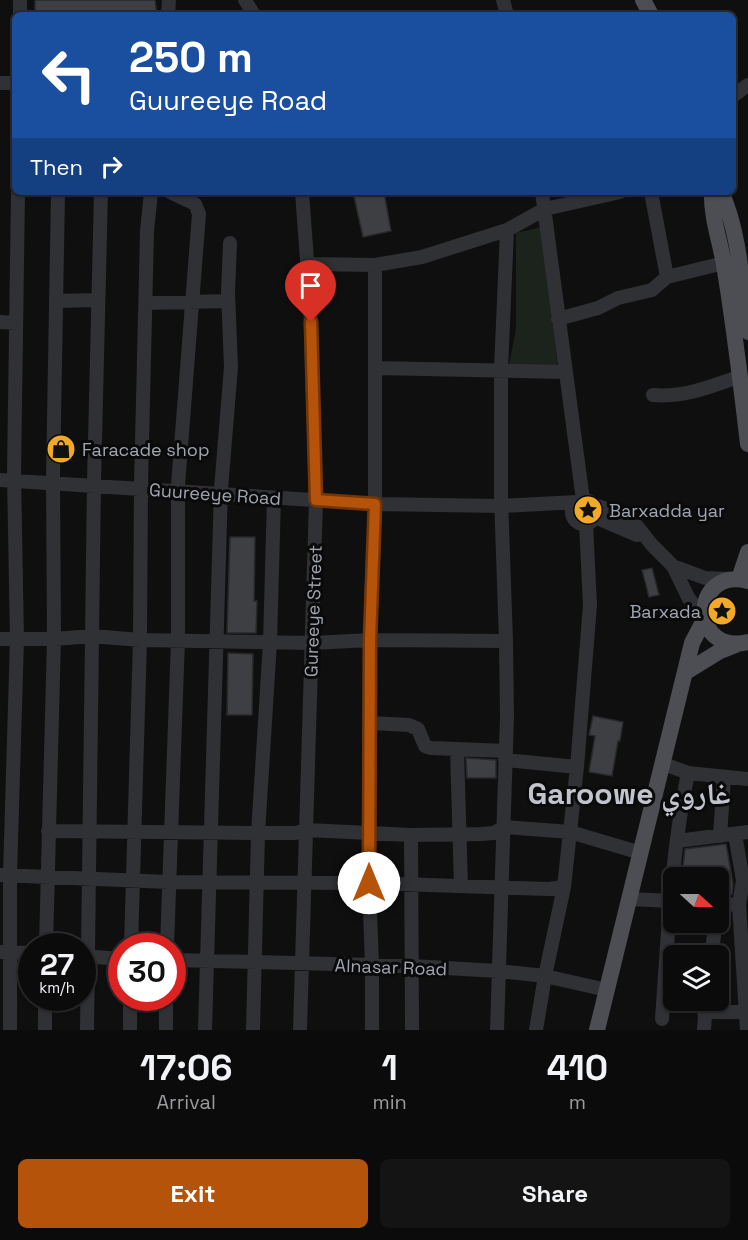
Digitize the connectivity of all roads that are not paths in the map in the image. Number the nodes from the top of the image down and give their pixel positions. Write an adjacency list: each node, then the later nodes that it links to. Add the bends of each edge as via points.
1 (18, 195): 27 (street)
2 (58, 195): 21 (street)
3 (101, 195): 20 (street)
4 (151, 195): 24 (street)
5 (176, 195): 22 (street, via 195,204 199,214)
6 (302, 195): 15 (street, Gureeye Street)
7 (573, 195): 11 (street)
8 (652, 195): 18 (street)
9 (712, 195): 16 (main road, via 711,209)
10 (722, 195): 14 (main road)
11 (542, 197): 12 (street); 25 (street)
12 (507, 230): 17 (street, via 422,257); 31 (street)
13 (230, 243): 23 (street)
14 (741, 243): 19 (main road)
15 (308, 264): 17 (street); 43 (street, Gureeye Street)
16 (724, 264): 18 (street); 19 (main road)
17 (375, 265): 30 (street)
18 (667, 277): 25 (street, via 652,290)
19 (739, 285): 28 (main road); 33 (main road)
20 (98, 300): 21 (street); 38 (street)
21 (56, 301): 37 (street)
22 (191, 301): 23 (street); 24 (street); 40 (street)
23 (228, 301): 41 (street, via 231,367)
24 (146, 303): 39 (street)
25 (558, 319): 32 (street)
26 (0, 322): 27 (street)
27 (16, 323): 36 (street)
28 (748, 325): 29 (main road)
29 (748, 332)
30 (375, 368): 31 (street); 44 (street)
31 (501, 370): 32 (street); 46 (street)
32 (565, 372): 47 (street)
33 (741, 376): 34 (street, via 671,397); 35 (main road)
34 (653, 396)
35 (748, 444)
36 (7, 481): 37 (street, Guureeye Road); 54 (street)
37 (53, 484): 38 (street, Guureeye Road); 55 (street)
38 (94, 486): 39 (street, Guureeye Road); 52 (street)
39 (141, 489): 40 (street, Guureeye Road); 56 (street)
40 (178, 492): 41 (street, Guureeye Road); 57 (street)
41 (220, 494): 42 (street, Guureeye Road); 59 (street)
42 (274, 498): 43 (street, Guureeye Road); 61 (street)
43 (316, 500): 44 (street, Guureeye Road); 62 (street, Gureeye Street)
44 (375, 504): 46 (street, Guureeye Road); 58 (street)
45 (539, 505): 46 (street, Guureeye Road); 47 (street); 47 (street, Guureeye Road)
46 (501, 506): 60 (street)
47 (585, 511): 49 (street, via 628,530 652,545); 69 (street, via 590,605)
48 (748, 552): 50 (main road)
49 (673, 566): 50 (street, via 705,578); 51 (street)
50 (739, 580): 51 (main road, via 713,589 704,606)
51 (704, 620): 63 (main road, via 716,637 727,642); 64 (main road, via 692,643)
52 (92, 636): 55 (street); 56 (street); 76 (street)
53 (0, 639): 54 (street)
54 (16, 639): 55 (street); 90 (street)
55 (54, 639): 75 (street)
56 (140, 640): 57 (street); 77 (street)
57 (178, 640): 59 (street); 78 (street)
58 (370, 640): 60 (street); 62 (street); 65 (street)
59 (217, 641): 61 (street); 80 (street)
60 (506, 641): 67 (street)
61 (270, 642): 62 (street); 81 (street)
62 (313, 642): 74 (street, Gureeye Street)
63 (745, 642): 64 (main road, via 720,651)
64 (686, 672): 68 (main road)
65 (370, 723): 66 (street, via 409,725 420,732 425,746); 82 (street)
66 (458, 749): 67 (street); 84 (street)
67 (506, 756): 69 (street); 73 (street)
68 (664, 764): 70 (street); 88 (main road)
69 (577, 766): 79 (street)
70 (688, 773): 71 (street); 87 (street)
71 (724, 777): 72 (street); 86 (street)
72 (748, 779)
73 (504, 827): 79 (street); 84 (street, via 494,833); 102 (street)
74 (307, 830): 81 (street); 82 (street); 98 (street, Gureeye Street)
75 (48, 831): 76 (street); 91 (street)
76 (90, 831): 77 (street); 92 (street)
77 (135, 832): 78 (street); 94 (street)
78 (170, 832): 80 (street); 95 (street)
79 (570, 832): 88 (street); 103 (street)
80 (211, 833): 81 (street); 96 (street)
81 (258, 833): 97 (street)
82 (369, 833): 85 (street); 99 (street)
83 (742, 833): 86 (street); 93 (street)
84 (460, 834): 85 (street); 101 (street)
85 (411, 835): 100 (street)
86 (720, 836): 87 (street)
87 (677, 841): 89 (street)
88 (641, 853): 104 (main road)
89 (675, 867)
90 (5, 875): 91 (street); 113 (street)
91 (47, 877): 92 (street); 108 (street)
92 (90, 879): 94 (street); 109 (street)
93 (745, 879): 107 (street)
94 (134, 881): 95 (street); 110 (street)
95 (169, 882): 96 (street); 111 (street)
96 (210, 882): 97 (street); 115 (street)
97 (257, 882): 98 (street); 116 (street)
98 (305, 882): 99 (street); 117 (street, Gureeye Street)
99 (369, 883): 100 (street); 118 (street)
100 (411, 884): 101 (street); 119 (street)
101 (461, 886): 102 (street)
102 (501, 887): 103 (street); 120 (street)
103 (564, 887): 121 (street)
104 (629, 899): 105 (street); 122 (main road)
105 (663, 901)
106 (729, 904): 107 (street)
107 (739, 904): 129 (street)
108 (46, 933)
109 (87, 933)
110 (132, 933)
111 (167, 933)
112 (669, 933): 130 (street)
113 (5, 952): 131 (street)
114 (186, 960): 115 (street, Alnasar Road)
115 (208, 960): 116 (street, Alnasar Road); 136 (street)
116 (256, 962): 117 (street, Alnasar Road); 137 (street)
117 (302, 963): 118 (street, Alnasar Road); 138 (street, Gureeye Street)
118 (372, 966): 119 (street, Alnasar Road); 139 (street)
119 (412, 966): 120 (street, Alnasar Road); 140 (street)
120 (498, 971): 121 (street, Alnasar Road); 141 (street)
121 (545, 976): 122 (street, Alnasar Road); 142 (street)
122 (607, 990): 143 (main road)
123 (729, 1010): 129 (street)
124 (45, 1011): 132 (street)
125 (87, 1011): 133 (street)
126 (130, 1011): 134 (street)
127 (166, 1011): 135 (street)
128 (705, 1011): 144 (street)
129 (746, 1012): 145 (street)
130 (662, 1019)
131 (10, 1030)
132 (45, 1030)
133 (87, 1030)
134 (130, 1030)
135 (166, 1030)
136 (205, 1030)
137 (254, 1030)
138 (300, 1030)
139 (372, 1030)
140 (412, 1030)
141 (497, 1030)
142 (536, 1030)
143 (597, 1030)
144 (704, 1030)
145 (747, 1030)

